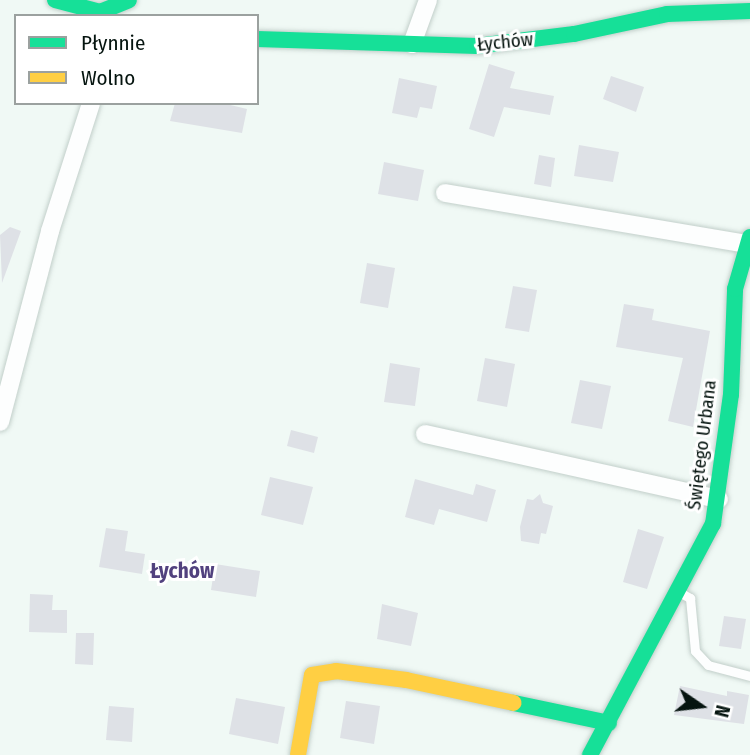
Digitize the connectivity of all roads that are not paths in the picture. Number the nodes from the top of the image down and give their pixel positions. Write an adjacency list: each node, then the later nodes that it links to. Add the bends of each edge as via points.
1 (55, 0): 4 (street, via 100,12)
2 (428, 0): 7 (street)
3 (666, 7): 5 (street, Łychów); 7 (street, Łychów, via 574,34 477,46)
4 (123, 9)
5 (750, 10)
6 (259, 39): 7 (street, Łychów)
7 (412, 44)
8 (90, 105): 11 (street, via 50,231)
9 (445, 193): 10 (street)
10 (749, 240): 13 (street, Świętego Urbana, via 735,289 731,395)
11 (0, 422)
12 (425, 434): 13 (street)
13 (719, 499): 14 (street, Świętego Urbana, via 713,524)
14 (678, 591): 15 (lane, via 690,598 695,651 708,665); 16 (street, Świętego Urbana)
15 (750, 676)
16 (609, 723): 17 (street, via 406,680 335,671 312,675); 18 (street, Świętego Urbana)
17 (298, 755)
18 (590, 755)

